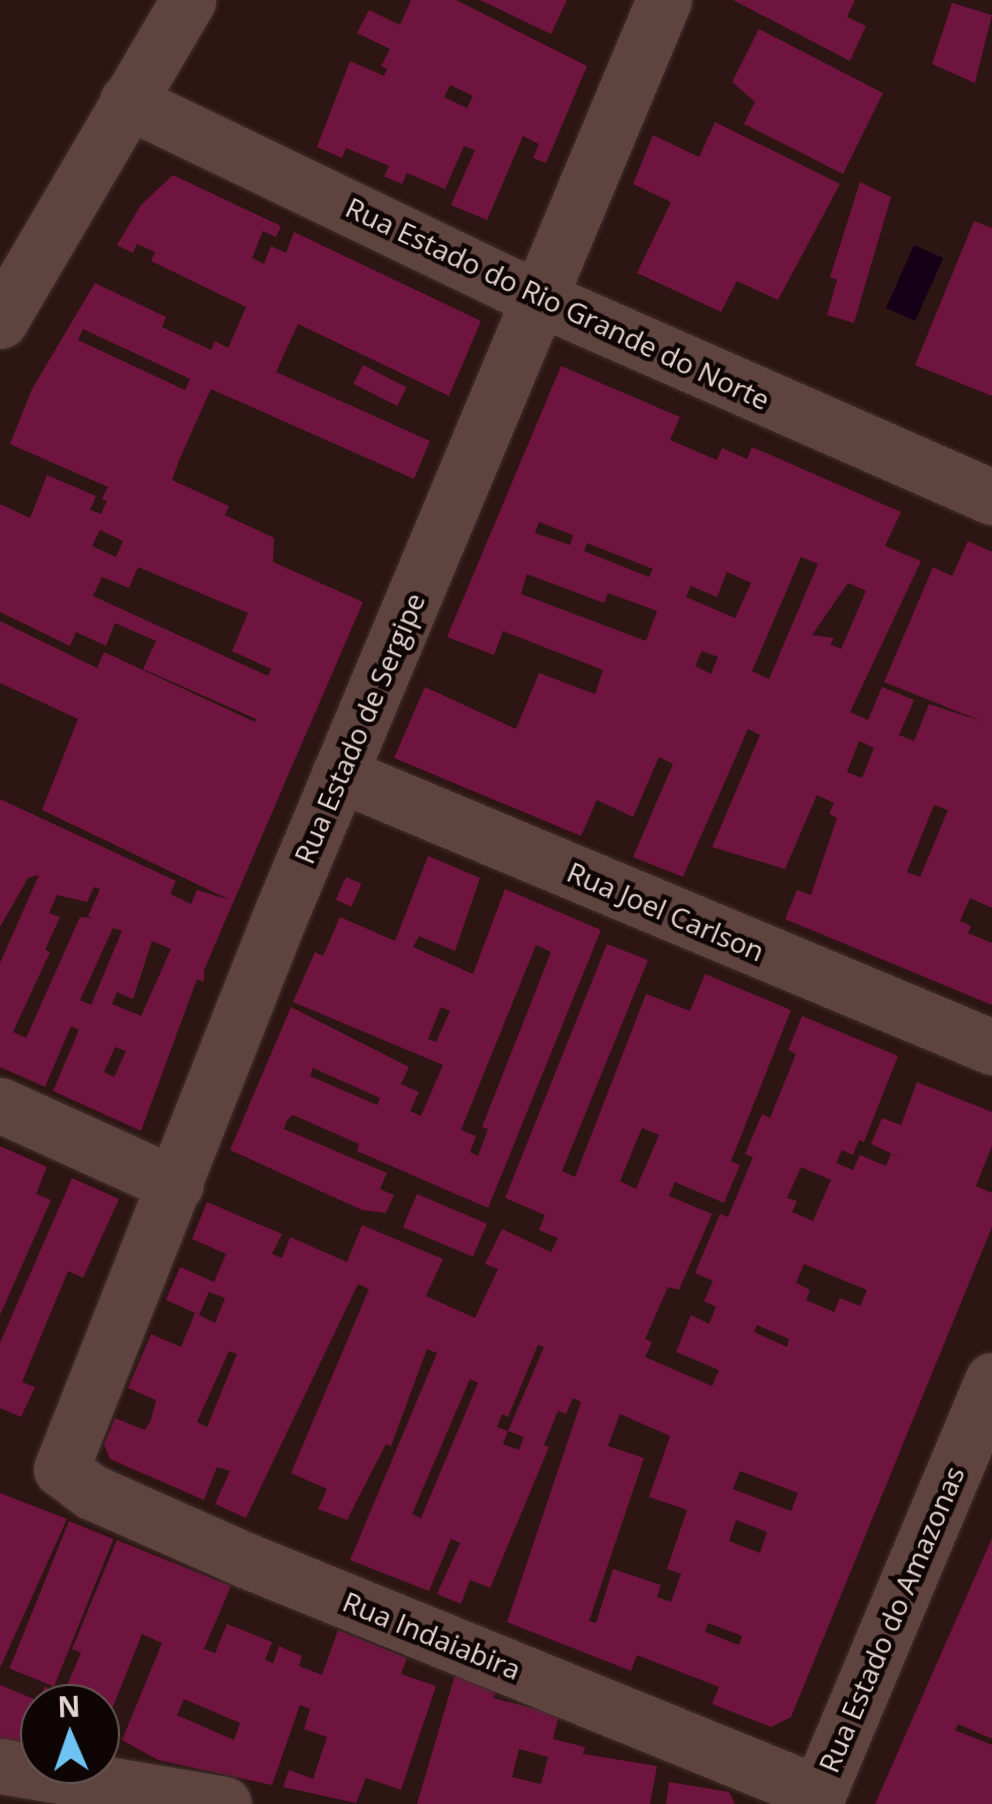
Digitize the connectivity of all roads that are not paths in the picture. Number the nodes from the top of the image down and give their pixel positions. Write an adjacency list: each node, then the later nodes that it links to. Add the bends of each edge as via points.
1 (188, 0): 3 (street)
2 (664, 0): 4 (street, Rua Estado de Sergipe)
3 (127, 101): 4 (street, Rua Estado do Rio Grande do Norte); 5 (street)
4 (540, 299): 6 (street, Rua Estado do Rio Grande do Norte); 7 (street, Rua Estado de Sergipe)
5 (0, 320)
6 (992, 497)
7 (339, 774): 8 (street, Rua Joel Carlson); 10 (street, Rua Estado de Sergipe)
8 (992, 1047)
9 (0, 1106): 10 (street)
10 (176, 1185): 12 (street, Rua Estado de Sergipe)
11 (992, 1380): 14 (street, Rua Estado do Amazonas)
12 (61, 1459): 14 (street, Rua Indaiabira, via 67,1476 128,1509)
13 (0, 1766): 15 (street)
14 (816, 1799)
15 (224, 1804)

